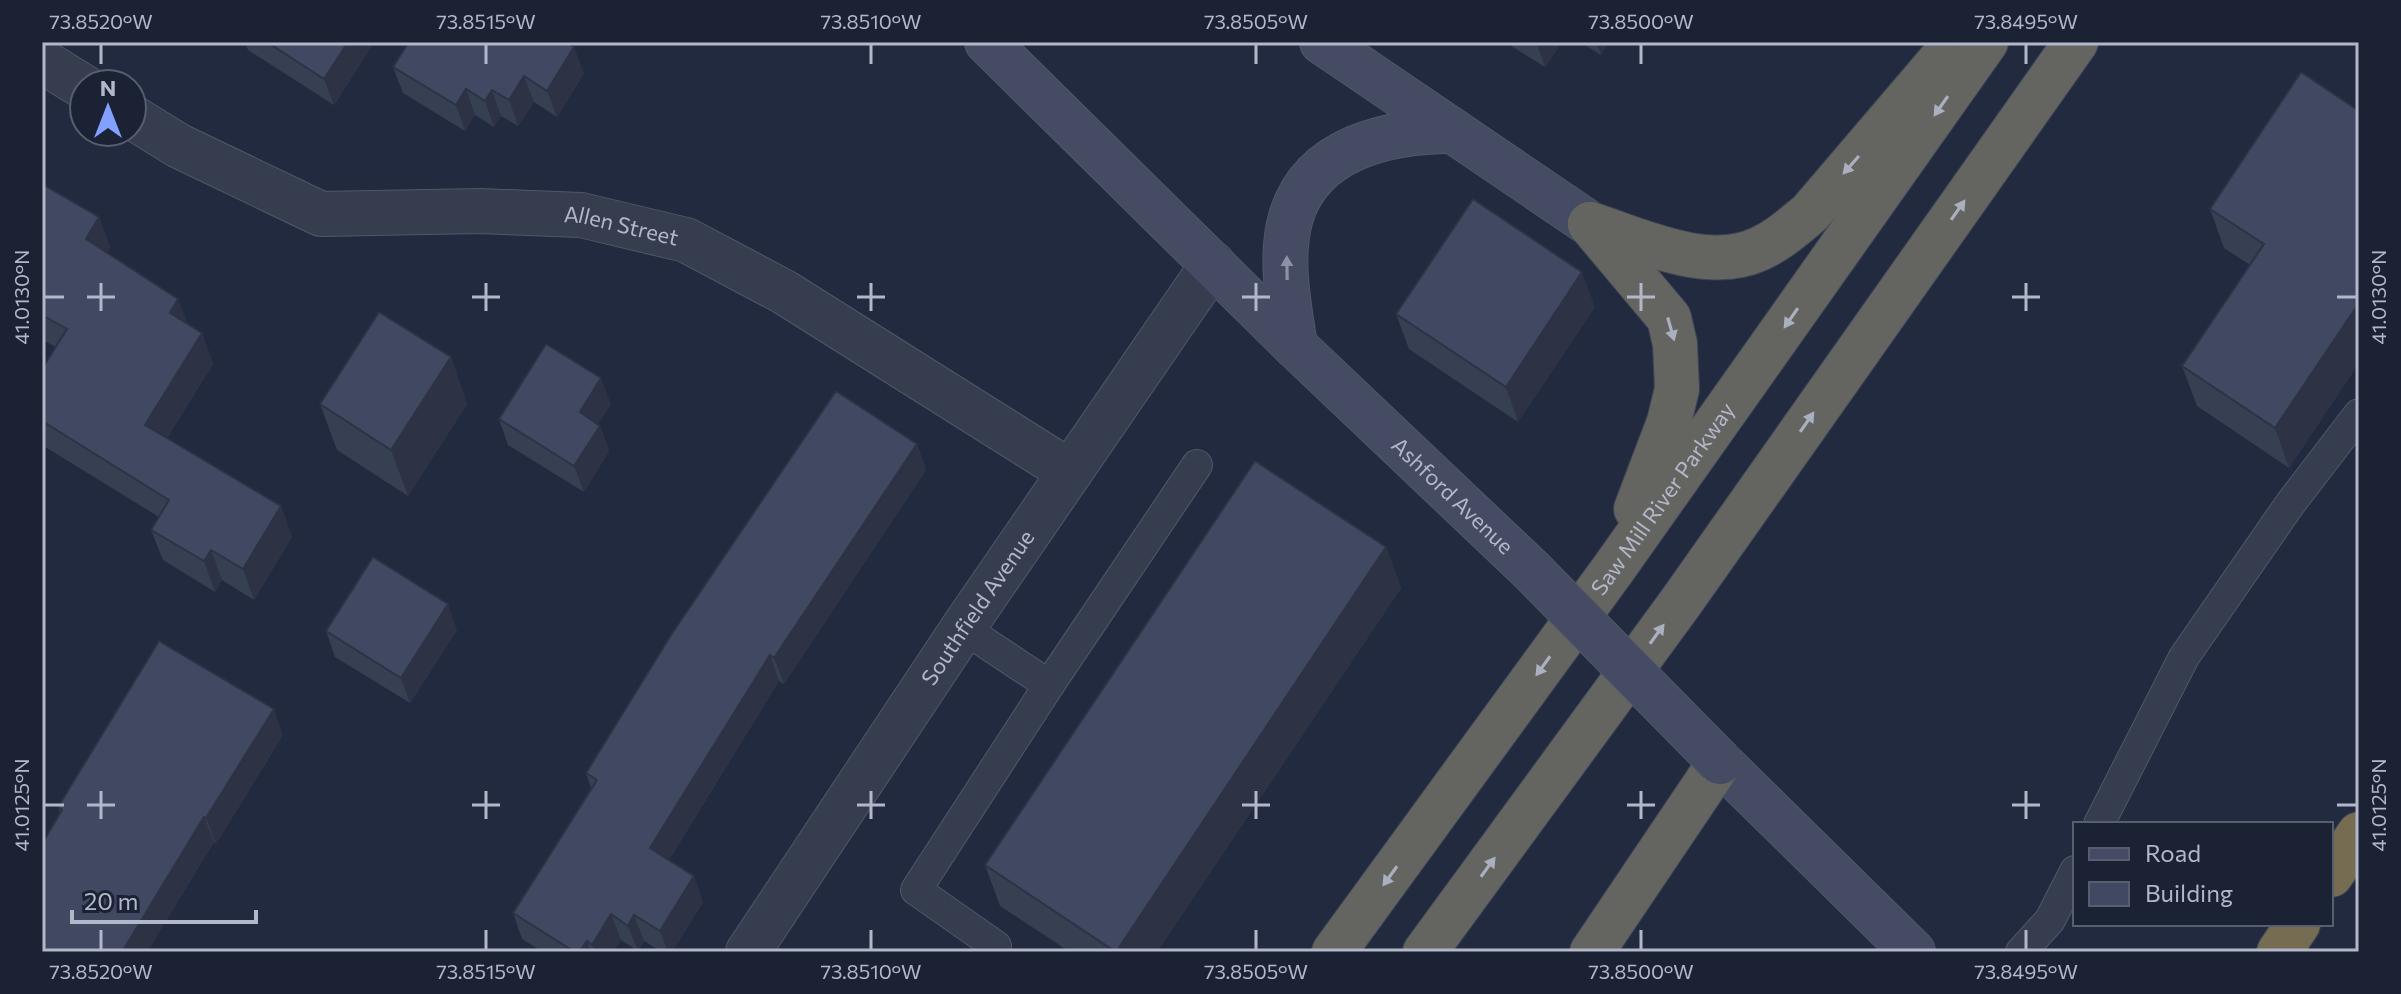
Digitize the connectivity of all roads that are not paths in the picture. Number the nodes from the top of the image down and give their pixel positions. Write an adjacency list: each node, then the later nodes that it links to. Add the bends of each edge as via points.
1 (987, 42): 11 (main road, Ashford Avenue)
2 (1322, 42): 9 (main road)
3 (1956, 42): 10 (highway, one-way to 10, via 1810,213 1757,250 1703,256)
4 (1986, 42): 16 (highway, Saw Mill River Parkway, one-way to 16)
5 (2076, 42): 28 (highway, one-way to 5, via 1681,602)
6 (42, 61): 7 (street)
7 (68, 77)
8 (148, 127): 15 (street, Allen Street, via 321,214 581,215 686,240 784,292)
9 (1453, 131): 10 (main road); 12 (main road, one-way to 9, via 1287,242 1303,190 1320,170 1364,143 1423,131)
10 (1590, 224): 16 (highway, one-way to 16, via 1669,318 1678,367 1669,422)
11 (1213, 264): 12 (main road, Ashford Avenue); 15 (street, Southfield Avenue)
12 (1295, 346): 19 (main road, Ashford Avenue, bridge, via 1530,569)
13 (2359, 414): 20 (lane, via 2184,657)
14 (1197, 465): 18 (lane)
15 (1070, 472): 17 (street, Southfield Avenue)
16 (1614, 568): 27 (highway, Saw Mill River Parkway, one-way to 27)
17 (963, 628): 18 (lane); 26 (street, Southfield Avenue)
18 (1049, 685): 25 (lane, via 916,890)
19 (1720, 762): 29 (highway); 30 (main road, Ashford Avenue)
20 (2100, 822)
21 (2359, 834): 22 (highway)
22 (2333, 872)
23 (2073, 875): 31 (lane, via 2050,920)
24 (2297, 926): 32 (highway)
25 (996, 946)
26 (748, 952)
27 (1334, 952)
28 (1425, 952)
29 (1592, 952)
30 (1913, 952)
31 (2021, 952)
32 (2279, 952)

